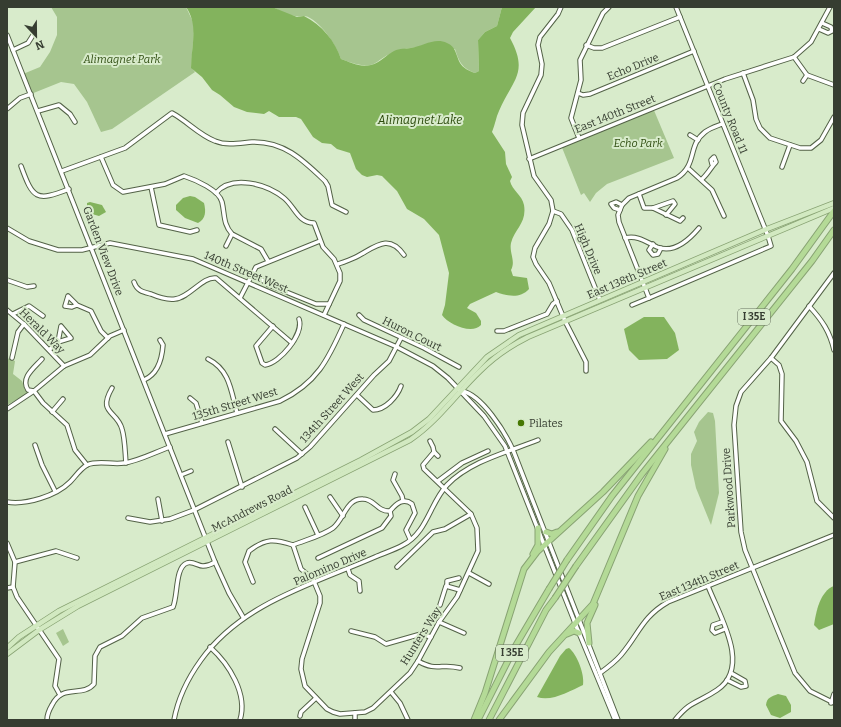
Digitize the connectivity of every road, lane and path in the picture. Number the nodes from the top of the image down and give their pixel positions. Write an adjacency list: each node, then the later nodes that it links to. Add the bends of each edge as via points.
1 (561, 7): 31 (street, via 540,37 538,45 542,64 541,75 522,119)
2 (609, 7): 10 (street, via 603,13)
3 (676, 7): 5 (street, County Road 11)
4 (830, 7): 6 (street)
5 (680, 17): 10 (street, via 602,48); 12 (street, County Road 11)
6 (822, 23): 7 (street); 7 (street, via 831,27 832,31 828,33)
7 (819, 29): 13 (street, via 809,45)
8 (35, 32): 11 (street, via 28,43)
9 (7, 35): 11 (street, Garden View Drive)
10 (586, 45): 19 (street, via 580,60 581,80)
11 (13, 50): 20 (street, Garden View Drive)
12 (694, 51): 18 (street, County Road 11); 19 (street, Echo Drive, via 590,94)
13 (794, 57): 14 (street, East 140th Street); 15 (street)
14 (743, 73): 18 (street, East 140th Street); 29 (street, via 760,128 770,138)
15 (807, 75): 16 (street); 17 (street)
16 (803, 81)
17 (834, 85)
18 (708, 86): 25 (street, County Road 11); 27 (street, East 140th Street)
19 (578, 93): 27 (street, via 571,118)
20 (31, 94): 21 (street); 22 (street, Garden View Drive)
21 (7, 109)
22 (38, 112): 24 (street, via 59,105); 36 (street, Garden View Drive)
23 (834, 117): 29 (street, via 816,145 811,148)
24 (75, 122)
25 (722, 124): 28 (street, via 706,131); 55 (street, County Road 11)
26 (690, 135): 28 (street)
27 (579, 138): 31 (street, East 140th Street)
28 (698, 140): 35 (street)
29 (790, 145): 34 (street)
30 (101, 157): 36 (street); 38 (street, via 113,185 119,191); 48 (street, via 125,148 172,113 216,142 263,142 294,153 325,181 332,205)
31 (529, 159): 47 (street, via 534,176 551,200)
32 (712, 164): 37 (street, via 708,174)
33 (21, 166): 39 (street, via 29,188 38,196 50,197)
34 (782, 166)
35 (689, 169): 37 (street); 41 (street, via 677,178)
36 (62, 171): 39 (street, Garden View Drive)
37 (702, 179): 50 (street, via 712,190)
38 (151, 187): 40 (street, via 184,176); 54 (street, via 159,226 190,232)
39 (69, 189): 63 (street, Garden View Drive)
40 (216, 193): 57 (street, via 222,202 224,220); 60 (street, via 224,186 237,183 263,187 284,198 302,219 314,223)
41 (639, 194): 43 (street, via 629,198); 44 (street, via 644,208)
42 (834, 203): 55 (main road, East 138th Street)
43 (622, 205): 45 (street); 45 (street, via 616,202 611,204)
44 (653, 208): 49 (street); 49 (street, via 673,201 675,204)
45 (620, 210): 59 (street, via 618,222)
46 (834, 210): 58 (main road, East 138th Street); 123 (highway, I 35E, via 792,269)
47 (553, 211): 78 (street, High Drive, via 561,214 572,230); 79 (street, via 533,257 549,282)
48 (346, 212)
49 (666, 215): 51 (street, via 680,221)
50 (724, 216)
51 (683, 218)
52 (7, 228): 63 (street, 140th Street West, via 47,248 70,250)
53 (699, 228): 64 (street, via 685,242 674,247)
54 (197, 230)
55 (765, 230): 58 (street, County Road 11); 72 (main road, East 138th Street)
56 (834, 230): 121 (highway, I 35E)
57 (232, 234): 62 (street); 66 (street, via 261,249)
58 (768, 236): 75 (main road, East 138th Street); 77 (street, via 771,246 769,248)
59 (625, 238): 61 (street, via 645,239); 72 (street)
60 (320, 241): 66 (street); 67 (street)
61 (653, 244): 64 (street); 64 (street, via 649,250 653,255 658,254)
62 (226, 246)
63 (92, 247): 73 (street, 140th Street West, via 110,243 193,259); 94 (street, Garden View Drive)
64 (661, 248)
65 (404, 255): 67 (street, via 396,245 385,243)
66 (268, 261): 68 (street, via 256,267)
67 (338, 264): 80 (street, via 340,281)
68 (253, 273): 73 (street); 80 (street, via 270,285 316,304)
69 (834, 273): 83 (street, Parkwood Drive)
70 (7, 280): 74 (street, via 26,287)
71 (134, 282): 76 (street, via 139,291 174,300 185,296 209,279 216,278)
72 (642, 282): 75 (street); 78 (main road, East 138th Street)
73 (248, 283): 76 (street); 86 (street, 140th Street West)
74 (34, 286)
75 (644, 288): 77 (street); 89 (main road, East 138th Street)
76 (240, 298): 93 (street)
77 (649, 298): 82 (street)
78 (600, 300): 89 (main road, East 138th Street)
79 (557, 302): 89 (street); 95 (street, via 547,314)
80 (329, 304): 86 (street)
81 (77, 305): 96 (street, via 91,311 101,331)
82 (632, 305)
83 (809, 306): 103 (street, via 829,332); 105 (street, Parkwood Drive)
84 (7, 310): 85 (street, Herald Way)
85 (13, 314): 88 (street, via 29,306); 91 (street, Herald Way)
86 (324, 315): 92 (street, 140th Street West)
87 (359, 315): 97 (street, Huron Court)
88 (43, 316)
89 (564, 318): 110 (street, via 586,362); 114 (main road, East 138th Street, via 519,335 502,345 482,361)
90 (299, 319): 100 (street, via 300,326)
91 (24, 324): 102 (street, Herald Way); 104 (street, via 18,332)
92 (344, 324): 101 (street, 140th Street West); 122 (street, 135th Street West, via 326,361 306,385 280,400)
93 (273, 326): 100 (street); 100 (street, via 256,346 263,364 273,362)
94 (124, 330): 96 (street); 111 (street, Garden View Drive)
95 (498, 331)
96 (108, 338): 108 (street, via 90,355)
97 (401, 338): 101 (street, 134th Street West); 109 (street, Huron Court)
98 (160, 340): 111 (street, via 163,345 160,361 154,374)
99 (58, 342): 99 (street, via 71,338 61,326 60,328); 102 (street)
100 (292, 343)
101 (398, 347): 114 (street, 140th Street West, via 433,366); 116 (street, 134th Street West, via 389,361 373,374)
102 (50, 349): 108 (street, Herald Way)
103 (834, 350)
104 (12, 358)
105 (771, 358): 157 (street, via 779,365 782,374 781,421 807,462 817,501); 176 (street, Parkwood Drive, via 741,392 734,416 741,532 744,550)
106 (42, 359): 115 (street, via 25,379 28,390)
107 (208, 359): 122 (street, via 224,372)
108 (64, 366): 115 (street)
109 (459, 367)
110 (586, 371)
111 (144, 380): 126 (street, Garden View Drive)
112 (401, 386): 116 (street, via 398,393 380,410 373,410)
113 (112, 388): 138 (street, via 106,399 106,406 122,428)
114 (460, 389): 133 (street, via 469,393 493,417); 135 (street, via 465,398 493,427); 164 (main road, McAndrews Road, via 429,419 401,439); 168 (main road, McAndrews Road, via 435,421 410,440)
115 (34, 391): 119 (street); 120 (street)
116 (357, 394): 136 (street, 134th Street West)
117 (190, 398): 124 (street, via 196,403)
118 (63, 399): 120 (street)
119 (7, 409)
120 (52, 412): 139 (street, via 67,425 75,450)
121 (691, 412): 190 (highway, via 662,454 638,496); 228 (highway, I 35E, bridge, via 611,514 546,610)
122 (237, 413): 124 (street, 135th Street West)
123 (671, 420): 159 (highway, via 603,492); 227 (highway, I 35E, bridge, via 612,496 567,560 516,645)
124 (202, 423): 126 (street, 135th Street West)
125 (274, 429): 136 (street, 134th Street West)
126 (165, 434): 131 (street, Garden View Drive)
127 (538, 440): 133 (street, Palomino Drive)
128 (430, 441): 134 (street)
129 (228, 442): 144 (street)
130 (35, 445): 146 (street)
131 (170, 447): 138 (street); 142 (street, Garden View Drive)
132 (488, 450): 143 (street, via 462,463)
133 (513, 450): 135 (street, Palomino Drive); 161 (street)
134 (434, 452): 137 (street); 143 (street, Hunters Way, via 423,465 424,469)
135 (508, 452): 145 (street, Palomino Drive, via 468,468); 160 (street)
136 (302, 454): 144 (street, 134th Street West)
137 (438, 456)
138 (126, 463): 139 (street)
139 (87, 465): 146 (street, via 68,484)
140 (191, 471): 142 (street)
141 (395, 474): 149 (street, via 393,480)
142 (181, 476): 152 (street, Garden View Drive)
143 (438, 481): 145 (street, Hunters Way)
144 (242, 487): 152 (street, 134th Street West)
145 (444, 488): 154 (street, Hunters Way); 165 (street, Palomino Drive, via 425,522)
146 (55, 491): 150 (street, via 26,502)
147 (330, 497): 155 (street)
148 (158, 499): 158 (street)
149 (402, 501): 153 (street); 165 (street, via 409,502 415,508 414,517 406,530)
150 (7, 502)
151 (305, 507): 162 (street)
152 (194, 510): 158 (street, 134th Street West); 164 (street, Garden View Drive)
153 (390, 511): 155 (street, via 381,510 362,498 349,505); 172 (street, via 391,516 382,528)
154 (471, 514): 175 (street, via 433,532); 179 (street, Hunters Way, via 479,540 478,552)
155 (343, 516): 162 (street, via 333,528)
156 (128, 518): 158 (street, via 150,522)
157 (834, 518)
158 (162, 521)
159 (569, 523): 161 (highway, via 555,533); 166 (highway)
160 (538, 528): 170 (street); 178 (highway, via 538,545)
161 (546, 532): 166 (street)
162 (318, 535): 169 (street)
163 (834, 535): 176 (street, East 134th Street)
164 (206, 536): 168 (street, Garden View Drive); 197 (main road, McAndrews Road, via 59,611)
165 (410, 539): 177 (street, Palomino Drive, via 403,545)
166 (549, 541): 170 (highway); 193 (street)
167 (7, 542): 173 (street)
168 (208, 542): 174 (street, Garden View Drive); 197 (main road, McAndrews Road)
169 (293, 545): 181 (street, via 271,540 249,551 245,562); 182 (street, via 301,569 310,575)
170 (545, 545): 178 (highway); 196 (street)
171 (77, 558): 173 (street, via 56,551)
172 (318, 558)
173 (15, 562): 186 (street)
174 (216, 562): 192 (street, Garden View Drive); 216 (street, via 204,566 191,562 183,565 179,572 173,607 142,618 122,636 100,647 95,656 96,680 91,688 69,690)
175 (397, 566)
176 (752, 568): 185 (street, East 134th Street); 218 (street, Parkwood Drive, via 794,673 810,691)
177 (348, 569): 182 (street, Palomino Drive); 189 (street, via 350,576 359,581)
178 (524, 569): 226 (highway)
179 (469, 573): 183 (street); 188 (street, Hunters Way)
180 (458, 578): 184 (street, via 447,581)
181 (252, 582)
182 (315, 583): 192 (street, Palomino Drive); 217 (street, Hunters Way, via 320,603 301,669 306,686)
183 (489, 584)
184 (448, 586): 188 (street); 191 (street, via 444,589)
185 (708, 586): 195 (street); 210 (street, East 134th Street, via 657,608 643,622 621,655)
186 (13, 587): 187 (street); 197 (street)
187 (7, 588)
188 (460, 590): 194 (street, Hunters Way)
189 (360, 591)
190 (596, 598): 193 (highway); 203 (highway, via 597,602 587,623)
191 (440, 605)
192 (243, 617): 205 (street, Palomino Drive)
193 (580, 619): 196 (highway); 203 (street)
194 (439, 622): 200 (street); 202 (street, Hunters Way)
195 (722, 622): 198 (street); 198 (street, via 713,625 712,630 715,632)
196 (575, 624): 201 (street); 204 (highway)
197 (38, 627): 206 (main road); 207 (main road); 216 (street, via 59,659 55,686)
198 (725, 629): 211 (street, via 734,654)
199 (351, 631): 202 (street, via 375,637 386,644 421,634)
200 (464, 633)
201 (579, 634): 204 (highway, via 570,631); 212 (street)
202 (431, 637): 208 (street, Hunters Way)
203 (589, 643): 210 (street)
204 (554, 646): 229 (highway)
205 (210, 647): 222 (street, Palomino Drive, via 186,684); 223 (street, via 225,662 240,693)
206 (7, 648)
207 (7, 654)
208 (418, 661): 209 (street, via 432,668 447,665); 214 (street, Hunters Way)
209 (460, 668)
210 (600, 673): 212 (street, East 134th Street); 230 (street)
211 (731, 673): 213 (street); 213 (street, via 745,681 746,686 741,687)
212 (596, 675): 230 (street)
213 (728, 680): 231 (street, via 717,690 685,708)
214 (391, 692): 219 (street, Hunters Way, via 373,708); 225 (street)
215 (834, 694): 218 (street)
216 (60, 695): 221 (street, via 54,701)
217 (316, 698): 219 (street, Hunters Way, via 333,712); 220 (street)
218 (832, 703)
219 (355, 713): 224 (street)
220 (300, 716)
221 (47, 720)
222 (174, 720)
223 (240, 720)
224 (355, 720)
225 (408, 720)
226 (474, 720)
227 (478, 720)
228 (489, 720)
229 (499, 720)
230 (616, 720)
231 (675, 720)

